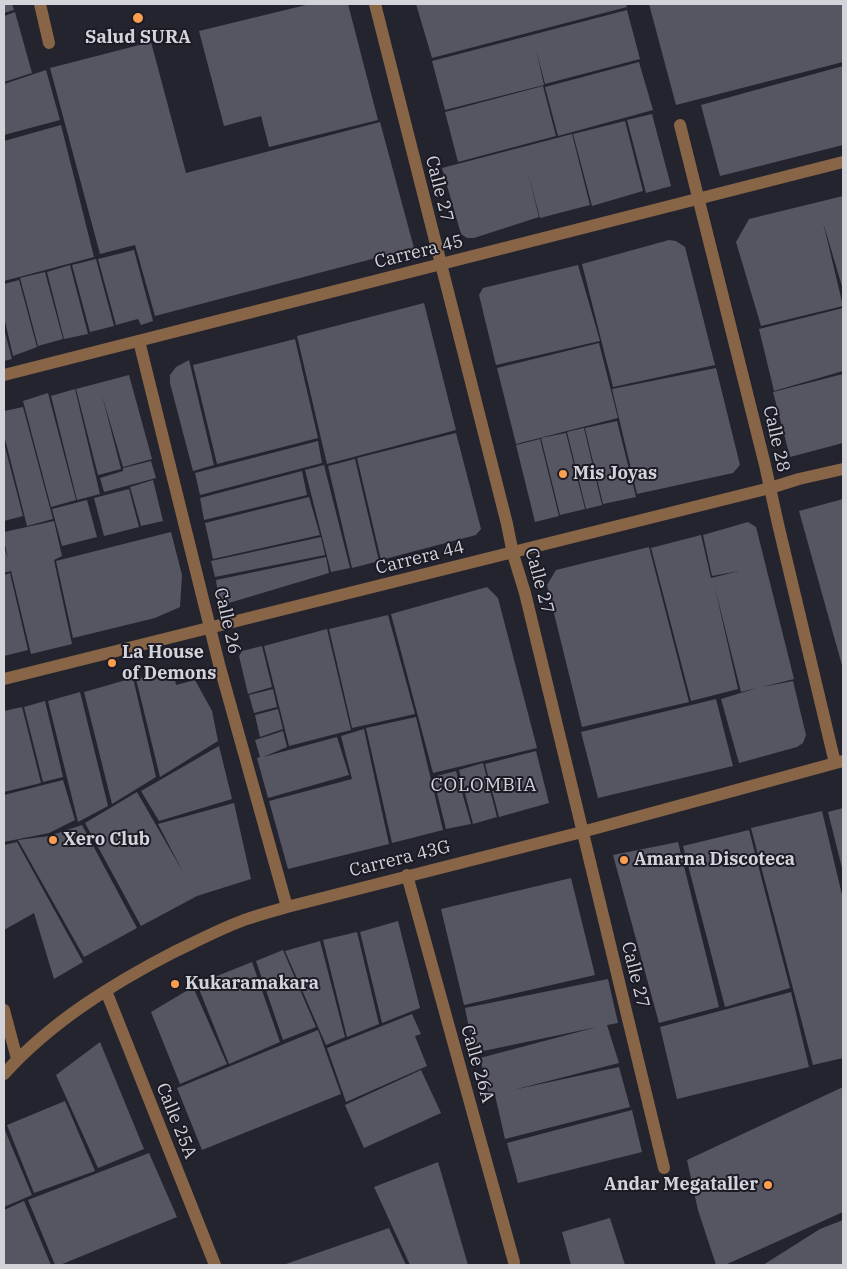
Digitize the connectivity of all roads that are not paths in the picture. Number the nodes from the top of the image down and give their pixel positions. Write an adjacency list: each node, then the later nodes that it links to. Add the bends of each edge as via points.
1 (40, 4): 3 (street)
2 (375, 4): 7 (street, Calle 27)
3 (49, 43)
4 (680, 125): 6 (street, Calle 28)
5 (843, 162): 6 (street, Carrera 45)
6 (699, 199): 7 (street, Carrera 45); 11 (street, Calle 28)
7 (440, 264): 8 (street, Carrera 45); 12 (street, Calle 27)
8 (138, 341): 9 (street, Carrera 45); 13 (street, Calle 26)
9 (4, 375)
10 (843, 469): 11 (street, Carrera 44)
11 (770, 488): 12 (street, Carrera 44); 15 (street, Calle 28)
12 (513, 554): 13 (street, Carrera 44); 16 (street, Calle 27, via 526,593)
13 (211, 628): 14 (street, Carrera 44); 18 (street, Calle 26)
14 (4, 679)
15 (839, 762): 16 (street, Carrera 43G)
16 (582, 832): 17 (street, Carrera 43G); 23 (street, Calle 27)
17 (407, 875): 18 (street, Carrera 43G); 24 (street, Calle 26A)
18 (288, 906): 19 (street, Carrera 43G, via 200,939)
19 (106, 990): 21 (street, Carrera 43G); 25 (street, Calle 25A)
20 (4, 1010): 21 (street)
21 (17, 1059): 22 (street, Carrera 43G)
22 (4, 1074)
23 (664, 1168)
24 (514, 1262)
25 (214, 1265)

